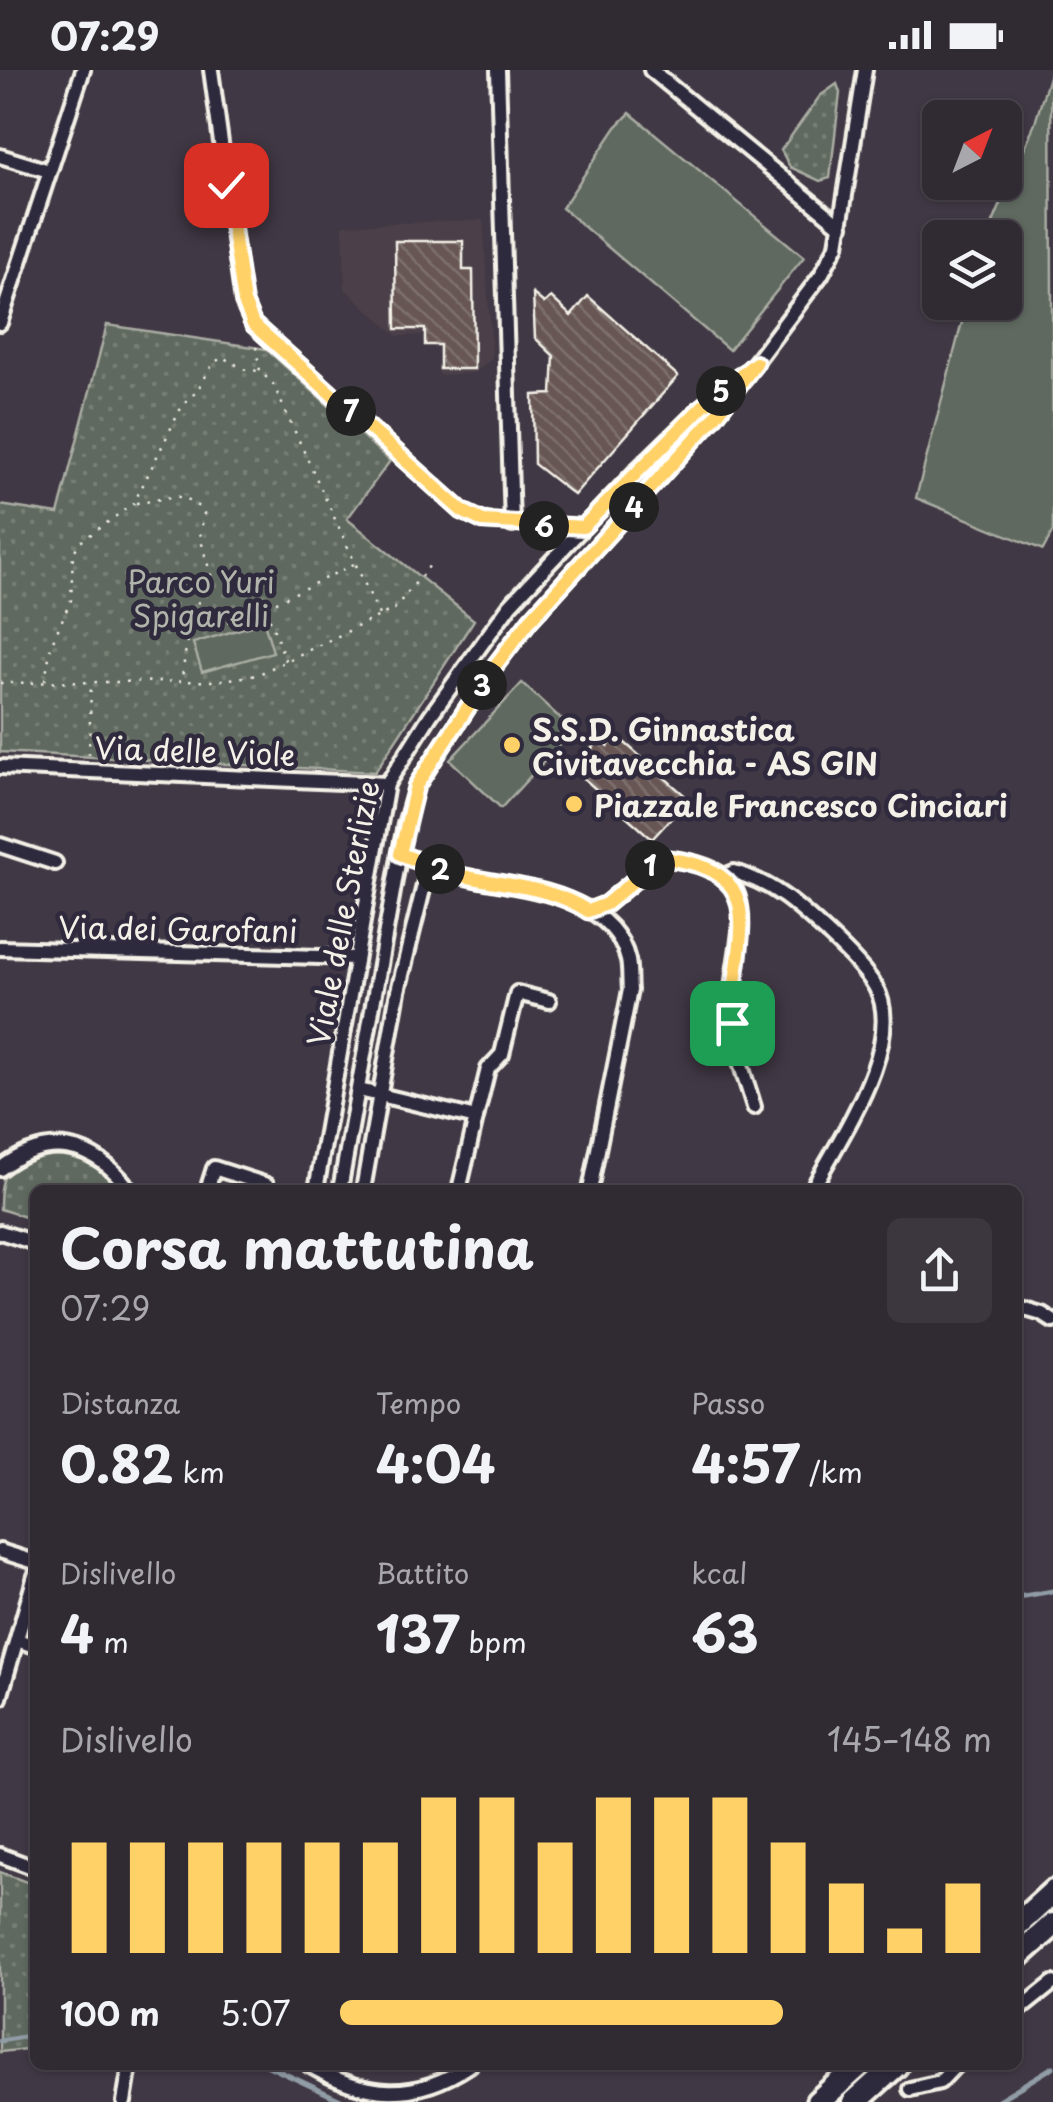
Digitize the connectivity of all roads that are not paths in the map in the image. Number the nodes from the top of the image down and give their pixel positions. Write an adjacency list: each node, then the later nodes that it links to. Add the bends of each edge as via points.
1 (84, 70): 7 (street)
2 (211, 70): 11 (street, via 244,302 253,324 462,511)
3 (498, 70): 11 (street)
4 (651, 70): 8 (street)
5 (865, 70): 8 (street, Viale delle Sterlizie)
6 (0, 156): 7 (street)
7 (49, 172): 9 (street)
8 (840, 226): 10 (street, Viale delle Sterlizie, via 821,275)
9 (0, 323)
10 (756, 363): 12 (street, Viale delle Sterlizie, via 703,406); 16 (street, Viale delle Sterlizie, via 494,667 416,786)
11 (512, 525): 12 (street)
12 (583, 527): 14 (street, Viale delle Sterlizie, via 510,605)
13 (0, 767): 14 (street, Via delle Viole)
14 (387, 784): 22 (street, Viale delle Sterlizie)
15 (0, 845): 17 (street)
16 (400, 854): 18 (street); 24 (street, Viale delle Sterlizie)
17 (55, 862)
18 (429, 865): 20 (street, via 535,889); 25 (street)
19 (722, 877): 20 (street, via 711,868 661,858); 26 (street, via 739,894 743,916 732,1023); 37 (street, via 734,872 777,889 838,943 880,999 884,1036 876,1069)
20 (588, 911): 36 (street, via 620,941 630,990)
21 (0, 948): 22 (street, Via dei Garofani)
22 (354, 958): 32 (street, Viale delle Sterlizie)
23 (549, 1001): 27 (street, via 517,993)
24 (359, 1090): 25 (street); 33 (street, Viale delle Sterlizie)
25 (380, 1095): 27 (street); 34 (street)
26 (754, 1107)
27 (476, 1118): 35 (street)
28 (0, 1169): 29 (street, via 38,1147 60,1145 99,1158)
29 (126, 1185)
30 (209, 1185): 31 (street, via 214,1168)
31 (267, 1185)
32 (317, 1185)
33 (341, 1185)
34 (364, 1185)
35 (460, 1185)
36 (591, 1185)
37 (815, 1185)
38 (0, 1232): 39 (street)
39 (30, 1241)
40 (1022, 1308): 41 (street)
41 (1053, 1321)
42 (0, 1551): 43 (street)
43 (30, 1560)
44 (30, 1594): 45 (street)
45 (17, 1640): 46 (street); 47 (street)
46 (30, 1644)
47 (0, 1698)
48 (0, 1855): 49 (street)
49 (30, 1866)
50 (1053, 1892): 51 (highway)
51 (1022, 1920)
52 (1053, 1925): 53 (highway)
53 (1022, 1952)
54 (1053, 1983): 55 (street)
55 (1022, 2009)
56 (129, 2070): 63 (street)
57 (318, 2070): 58 (street, via 375,2093 417,2093)
58 (463, 2070)
59 (853, 2070): 64 (highway)
60 (890, 2070): 65 (highway)
61 (951, 2070): 62 (street, via 940,2082)
62 (910, 2089)
63 (124, 2102)
64 (818, 2102)
65 (854, 2102)

